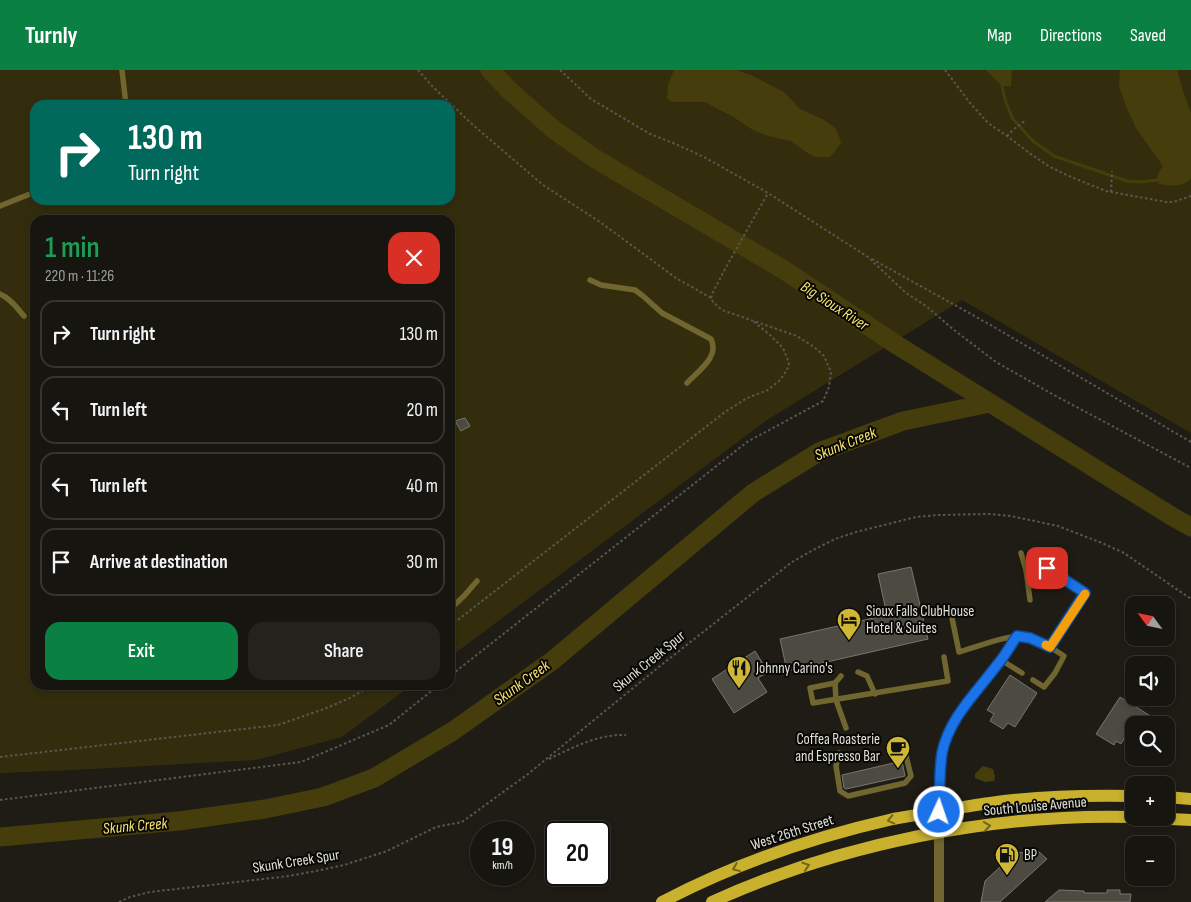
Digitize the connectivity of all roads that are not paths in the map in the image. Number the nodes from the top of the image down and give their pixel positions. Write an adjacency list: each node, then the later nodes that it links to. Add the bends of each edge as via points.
1 (122, 70): 2 (lane)
2 (125, 100)
3 (30, 194): 4 (lane)
4 (0, 206)
5 (590, 280): 8 (lane, via 635,290 662,313 711,339 714,353)
6 (0, 294): 7 (lane)
7 (24, 316)
8 (687, 383)
9 (1020, 553): 10 (lane)
10 (1026, 570): 12 (lane); 16 (lane, via 1047,568 1085,593)
11 (477, 581): 13 (lane)
12 (1030, 600)
13 (455, 604)
14 (952, 618): 15 (lane, via 959,652)
15 (1017, 636): 16 (lane); 18 (lane)
16 (1050, 647): 22 (lane, via 1064,656 1044,687)
17 (944, 657): 24 (lane, via 948,681)
18 (1002, 660): 20 (lane); 32 (lane, via 949,732 942,754)
19 (858, 672): 24 (lane, via 867,676)
20 (1022, 673)
21 (841, 676): 23 (lane)
22 (1033, 680)
23 (835, 683): 25 (lane); 25 (lane, via 810,688 813,703)
24 (875, 694): 25 (lane)
25 (836, 700): 26 (lane)
26 (846, 728)
27 (902, 740): 28 (lane, via 911,776 905,783 848,796 840,792 836,766)
28 (839, 753)
29 (1125, 796): 32 (main road, South Louise Avenue, via 990,802)
30 (1175, 798): 31 (main road)
31 (1191, 799)
32 (939, 812): 36 (street); 37 (main road, West 26th Street, one-way to 37, via 894,819 799,845 710,879)
33 (1125, 817): 36 (main road, South Louise Avenue, one-way to 33, via 1044,820)
34 (1175, 819): 35 (main road)
35 (1191, 820)
36 (938, 832): 38 (main road, one-way to 36, via 759,882 851,852); 39 (street)
37 (662, 902)
38 (712, 902)
39 (939, 902)

